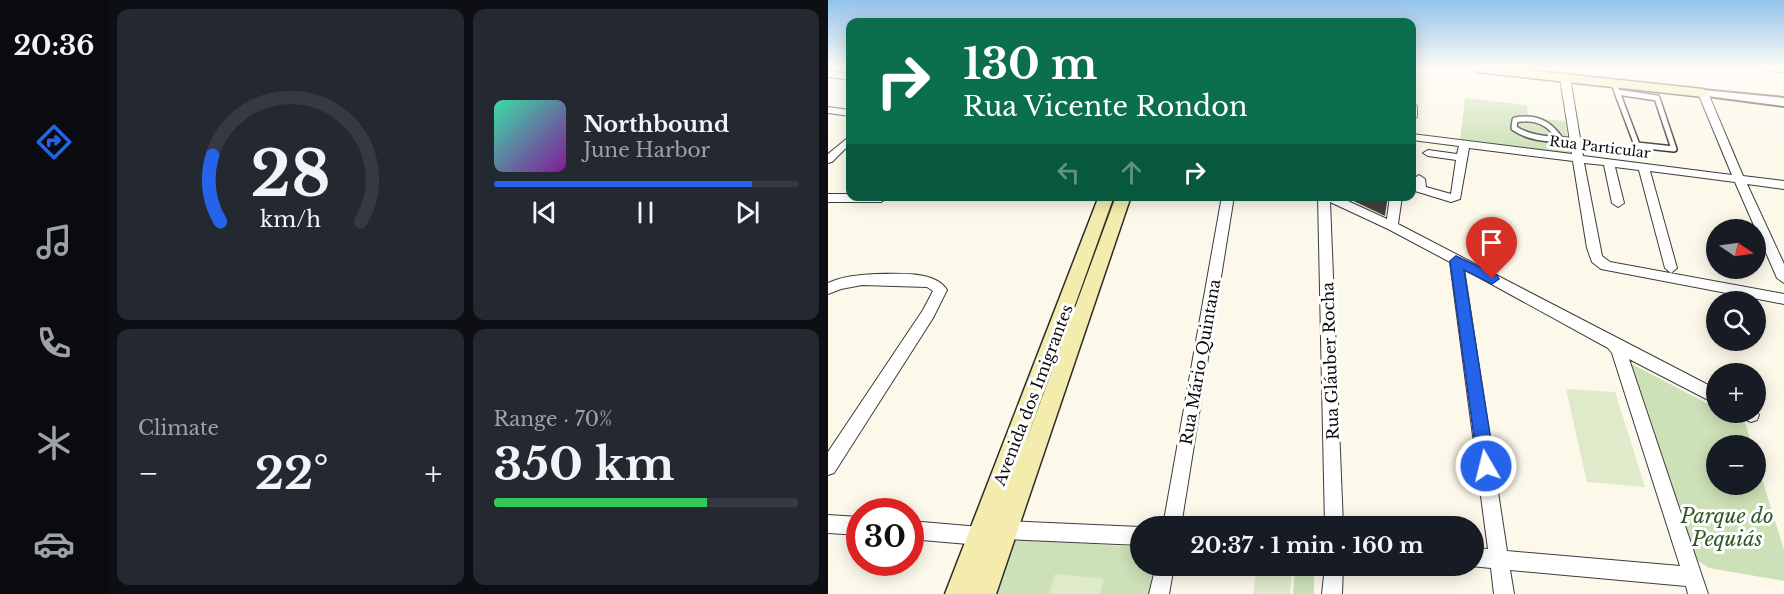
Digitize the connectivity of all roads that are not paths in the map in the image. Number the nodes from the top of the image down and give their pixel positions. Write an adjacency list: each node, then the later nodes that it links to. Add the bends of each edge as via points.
1 (1568, 96): 11 (street)
2 (1618, 96): 3 (lane, via 1637,145 1674,149 1657,98)
3 (1647, 96)
4 (1703, 96): 21 (street)
5 (1727, 96): 6 (street)
6 (1784, 102)
7 (828, 110): 8 (street)
8 (846, 112)
9 (1416, 138): 13 (street, Rua Particular)
10 (1560, 139): 10 (lane, via 1518,133 1515,120 1548,123); 11 (lane)
11 (1575, 141): 16 (street)
12 (846, 143): 17 (street)
13 (1464, 145): 15 (street); 16 (street, Rua Particular)
14 (1428, 153): 15 (street)
15 (1462, 158): 20 (street, via 1456,196 1422,190)
16 (1579, 159): 18 (street, Rua Particular); 38 (street, via 1595,255 1606,266)
17 (828, 160)
18 (1609, 163): 19 (street, Rua Particular); 31 (street)
19 (1644, 168): 21 (street, Rua Particular); 35 (street)
20 (1419, 179)
21 (1738, 179): 22 (street, Rua Particular); 33 (street)
22 (1784, 185)
23 (828, 198): 24 (street)
24 (846, 198)
25 (1105, 201): 48 (main road, Avenida dos Imigrantes)
26 (1122, 201): 46 (main road, Avenida dos Imigrantes)
27 (1227, 201): 42 (street, Rua Mário Quintana)
28 (1325, 201): 43 (street, Rua Gláuber Rocha)
29 (1336, 201): 32 (street)
30 (1395, 201): 32 (street)
31 (1618, 203)
32 (1392, 226): 34 (street)
33 (1779, 259): 36 (street)
34 (1456, 261): 39 (street); 51 (street)
35 (1671, 268)
36 (1784, 278)
37 (828, 289): 41 (street, via 850,280 913,281 935,284 940,290)
38 (1784, 299)
39 (1613, 344): 40 (street); 54 (street, via 1628,379)
40 (1706, 392)
41 (828, 467)
42 (1174, 516)
43 (1334, 516)
44 (828, 524): 45 (street)
45 (846, 525)
46 (1006, 530): 49 (street); 56 (main road, Avenida dos Imigrantes)
47 (924, 531): 48 (street)
48 (980, 536): 55 (main road, Avenida dos Imigrantes)
49 (1130, 536)
50 (1484, 557): 51 (street)
51 (1500, 558): 54 (street); 59 (street)
52 (1163, 576): 57 (street)
53 (1333, 576): 58 (street)
54 (1694, 585)
55 (958, 594)
56 (983, 594)
57 (1159, 594)
58 (1332, 594)
59 (1504, 594)

